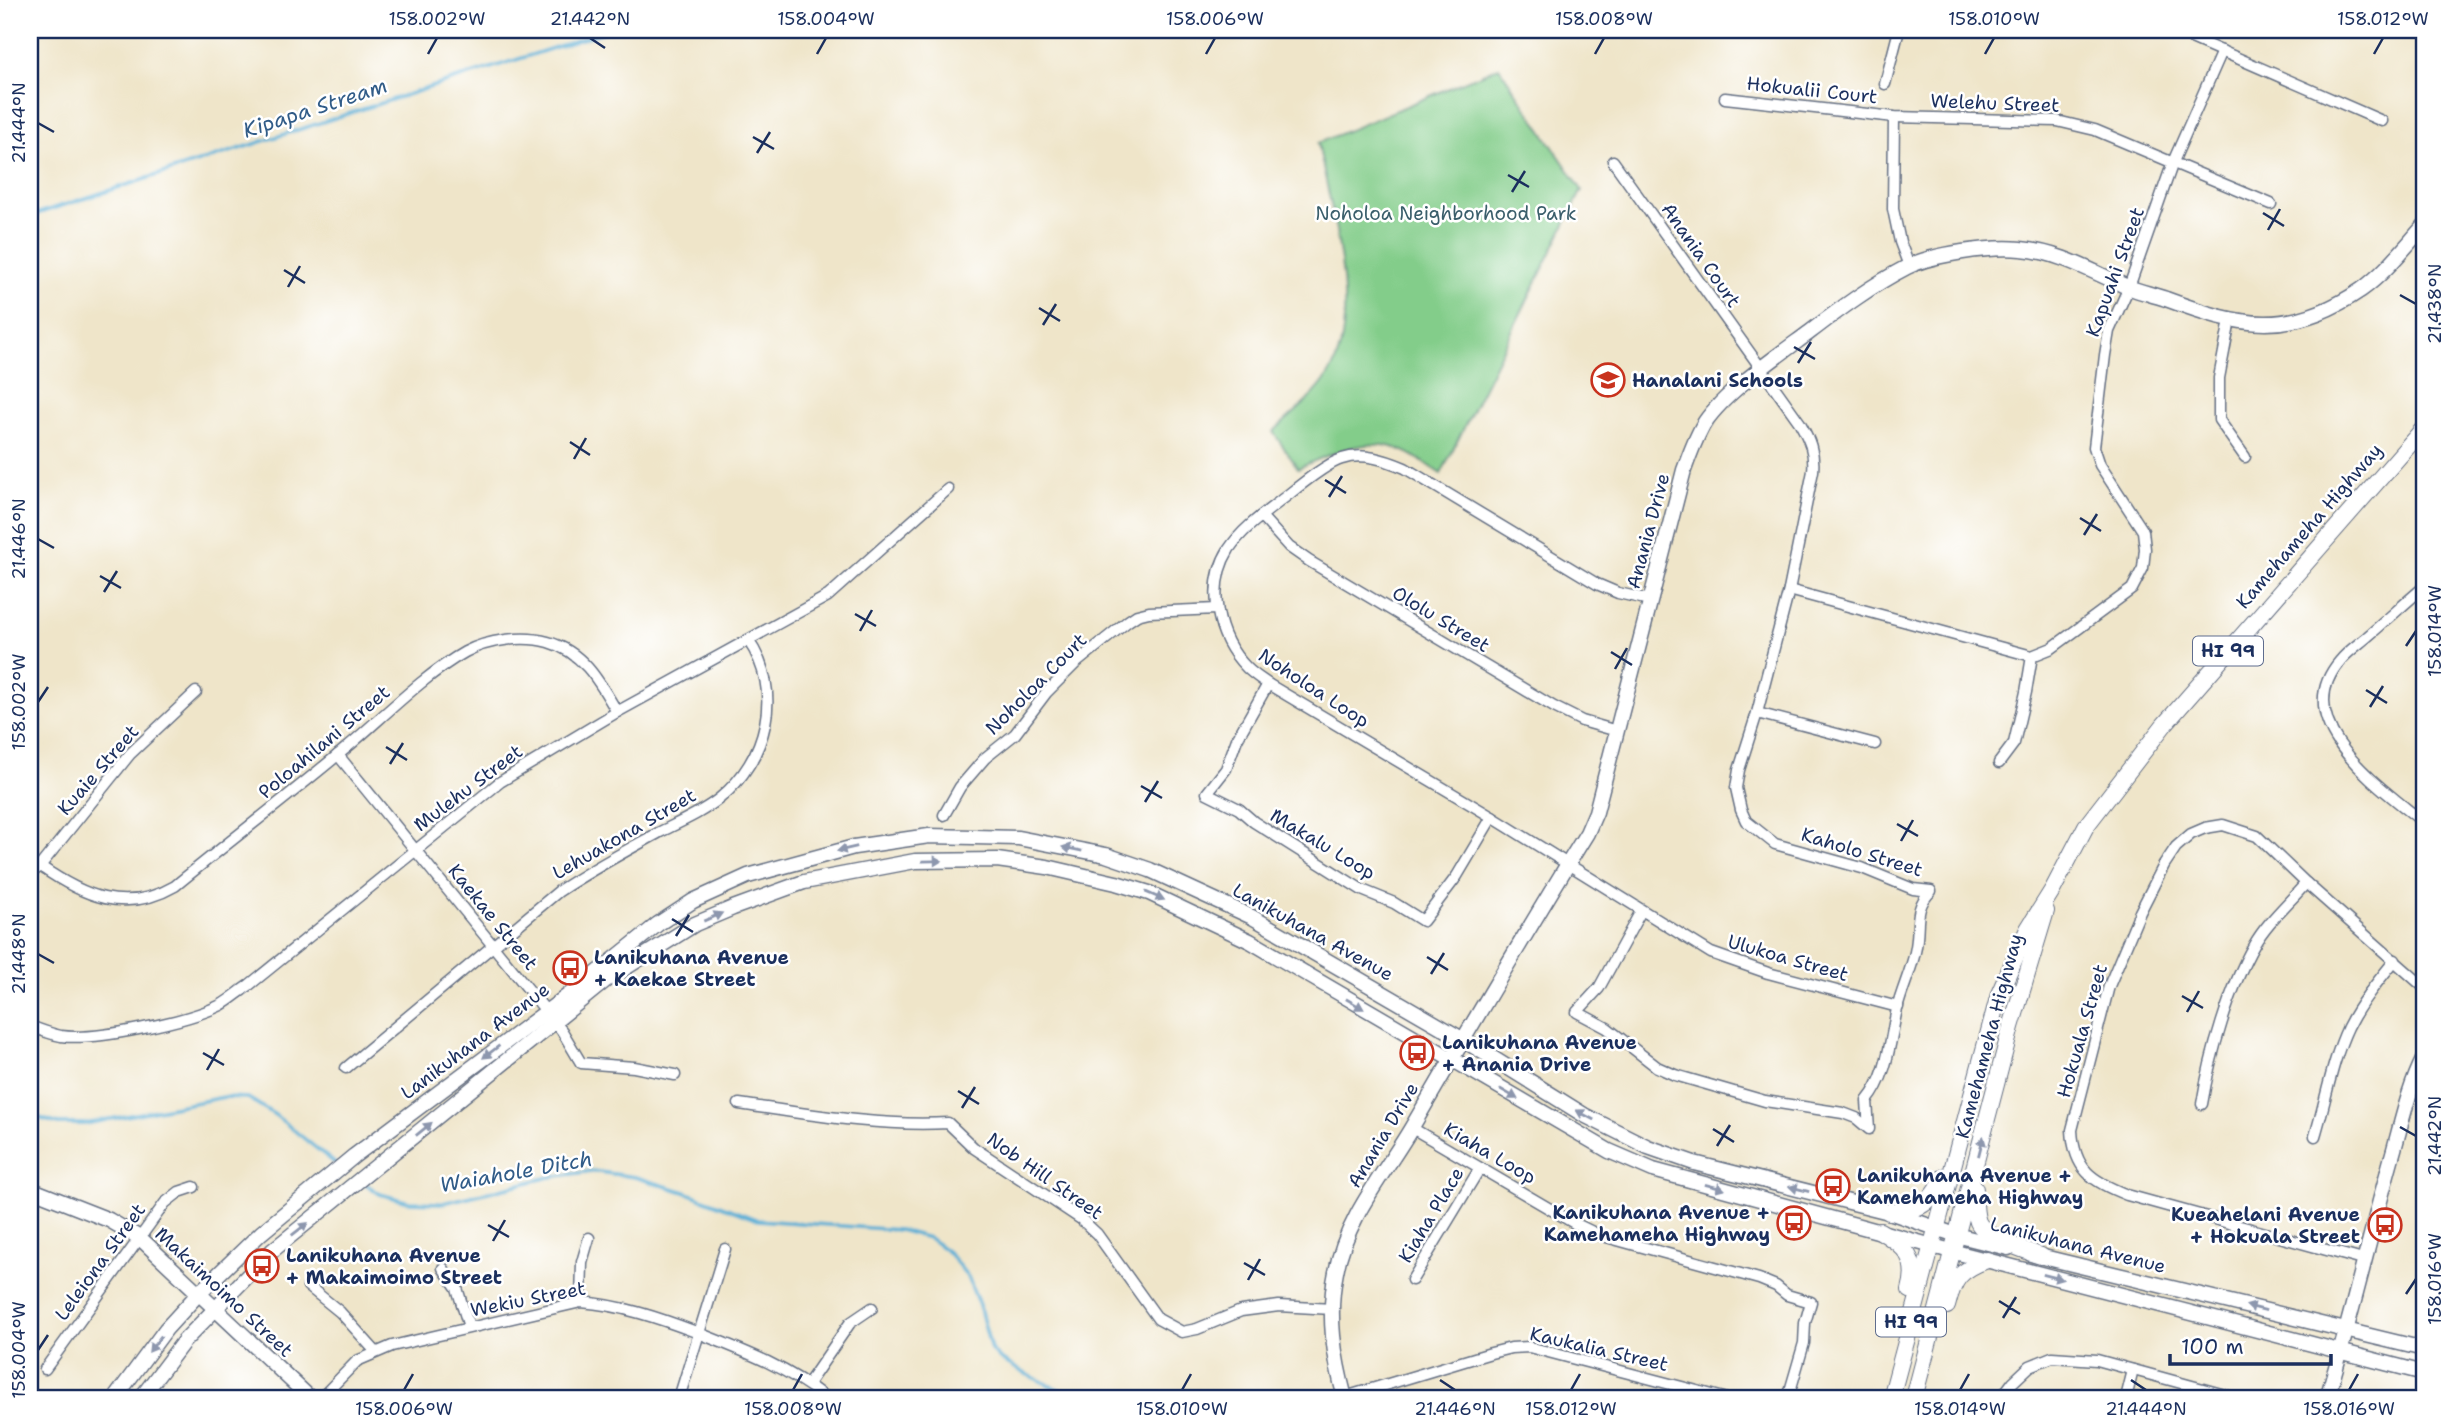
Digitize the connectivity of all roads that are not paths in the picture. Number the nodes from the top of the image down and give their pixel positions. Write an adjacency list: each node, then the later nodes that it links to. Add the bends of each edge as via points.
1 (1899, 30): 4 (street)
2 (2172, 30): 3 (street)
3 (2222, 51): 7 (street); 9 (street, Kapuahi Street)
4 (1885, 84)
5 (1725, 98): 6 (street, Hokualii Court)
6 (1894, 117): 9 (street, Welehu Street, via 2057,121 2095,130); 12 (street, via 1893,209)
7 (2382, 121)
8 (1613, 162): 15 (street, Anania Court)
9 (2173, 162): 10 (street, Welehu Street); 13 (street, Kapuahi Street)
10 (2271, 204)
11 (2424, 226): 14 (main road, Anania Drive, via 2363,288 2317,315 2266,325)
12 (1909, 266): 13 (main road, Anania Drive, via 1974,251 2021,249 2064,258); 15 (main road, Anania Drive)
13 (2129, 287): 14 (main road, Anania Drive); 25 (street, Kapuahi Street, via 2109,331 2094,447 2100,465 2143,531 2143,568 2132,589 2052,648)
14 (2230, 320): 17 (street, via 2219,378 2219,420)
15 (1761, 370): 21 (street, Kaholo Street, via 1800,423 1814,456); 22 (main road, Anania Drive, via 1718,406 1695,442)
16 (2424, 428): 42 (main road, Kamehameha Highway / HI 99, via 2164,724 2087,826)
17 (2245, 457)
18 (948, 489): 24 (street, Mulehu Street, via 828,596)
19 (1261, 516): 22 (street, Noholoa Loop, via 1341,459 1387,460 1440,487 1597,584); 23 (street, Noholoa Loop, via 1235,542 1220,568 1215,588); 30 (street, Ololu Street, via 1309,561 1554,707)
20 (2424, 587): 36 (street, via 2340,660 2323,696 2329,730 2344,750)
21 (1789, 590): 25 (street); 29 (street, Kaholo Street)
22 (1650, 600): 30 (main road, Anania Drive)
23 (1217, 609): 26 (street, Noholoa Loop, via 1234,650); 34 (street, Noholoa Court, via 1170,609 1128,621 1046,693 1015,734 985,758 960,787)
24 (748, 640): 28 (street, Mulehu Street); 44 (street, Lehuakona Street, via 767,685 769,707 760,744 737,781 700,811 591,869)
25 (2032, 656): 33 (street, via 2014,743)
26 (1268, 684): 35 (street, Noholoa Loop); 35 (street, Makalu Loop, via 1226,769 1207,793 1362,890 1423,921)
27 (196, 692): 39 (street, Kuaie Street, via 130,754)
28 (617, 712): 32 (street, Poloahilani Street, via 595,676 573,653 549,642 497,640 442,666); 37 (street, Mulehu Street, via 500,782)
29 (1757, 713): 31 (street); 47 (street, Kaholo Street, via 1737,788 1746,821 1774,844 1931,891 1919,906 1916,950)
30 (1617, 731): 38 (main road, Anania Drive, via 1596,812)
31 (1875, 744)
32 (338, 755): 37 (street, Kaekae Street); 39 (street, Poloahilani Street, via 159,895 119,901 98,897 77,890)
33 (1999, 763)
34 (944, 815)
35 (1492, 817): 38 (street, Noholoa Loop)
36 (2424, 823)
37 (416, 849): 44 (street, Kaekae Street); 49 (street, Mulehu Street, via 221,1004 195,1015 84,1037 60,1036)
38 (1568, 864): 43 (street, Ulukoa Street); 50 (main road, Anania Drive)
39 (40, 866): 40 (street, Kuaie Street)
40 (30, 874)
41 (2306, 883): 45 (street, Hokuala Street); 56 (street, via 2255,945 2236,983); 74 (street, Hokuala Street, via 2257,836 2223,825 2191,834 2176,847 2140,912 2109,986 2072,1130 2073,1147 2091,1177 2127,1195)
42 (2053, 889): 59 (main road, Kamehameha Highway / HI 99, via 2028,929 1999,995); 61 (main road, Kamehameha Highway / HI 99, one-way to 42)
43 (1641, 911): 47 (street, Ulukoa Street, via 1733,962); 47 (street, Kaholo Street, via 1599,988 1577,1012 1675,1075 1765,1101 1843,1114 1869,1129 1867,1101 1877,1089)
44 (493, 946): 48 (street, Kaekae Street); 53 (street, Lehuakona Street)
45 (2395, 960): 46 (street, Hokuala Street); 58 (street, via 2344,1036)
46 (2424, 987)
47 (1898, 1007)
48 (550, 1016): 50 (main road, Lanikuhana Avenue, one-way to 48, via 1252,917 1150,870 1106,855 1018,838 929,836 854,847 748,876 693,901 658,924); 52 (main road, Lanikuhana Avenue, one-way to 52, via 695,924 804,882 915,861 997,860 1047,867 1149,893 1250,941); 54 (street, Kaekae Street, via 581,1063); 78 (main road, Lanikuhana Avenue, one-way to 78, via 354,1156 261,1233); 82 (main road, Lanikuhana Avenue, one-way to 48, via 273,1250 376,1168)
49 (30, 1026)
50 (1462, 1039): 52 (main road, Anania Drive); 64 (main road, Lanikuhana Avenue, one-way to 50, via 1648,1147 1584,1115)
51 (2424, 1058): 74 (main road)
52 (1450, 1060): 57 (main road, Anania Drive); 66 (main road, Lanikuhana Avenue, one-way to 66, via 1634,1163)
53 (345, 1068)
54 (675, 1075)
55 (740, 1104): 81 (street, Nob Hill Street, via 825,1117 948,1123 974,1148 1081,1219 1097,1234 1158,1319 1182,1332 1241,1311 1279,1306)
56 (2202, 1104)
57 (1412, 1128): 60 (street, Kiaha Loop); 81 (main road, Anania Drive, via 1343,1245)
58 (2315, 1136)
59 (1954, 1160): 64 (main road, via 1925,1205); 65 (main road, Kamehameha Highway / HI 99)
60 (1479, 1168): 76 (street, Kiaha Place); 101 (street, Kiaha Loop, via 1599,1235 1759,1279 1811,1302)
61 (1974, 1172): 69 (main road, Kamehameha Highway / HI 99); 72 (main road, via 1981,1227)
62 (194, 1187): 67 (street, Leleiona Street, via 165,1203)
63 (30, 1189): 67 (main road, Makaimoimo Street, via 109,1220)
64 (1889, 1212): 65 (main road, Lanikuhana Avenue)
65 (1936, 1227): 69 (main road, Lanikuhana Avenue); 70 (main road, Kamehameha Highway / HI 99)
66 (1880, 1231): 70 (main road, Lanikuhana Avenue); 102 (main road, via 1905,1249 1913,1268)
67 (140, 1238): 78 (main road, Makaimoimo Street); 89 (street, Leleiona Street)
68 (589, 1238): 79 (street, via 582,1262)
69 (1953, 1243): 70 (main road, Lanikuhana Avenue); 72 (main road, Lanikuhana Avenue); 73 (main road, Lanikuhana Avenue); 104 (main road, Kamehameha Highway / HI 99)
70 (1932, 1245): 103 (main road, Kamehameha Highway / HI 99)
71 (725, 1249): 85 (street)
72 (2041, 1256): 84 (main road, Lanikuhana Avenue, one-way to 72)
73 (1987, 1260): 87 (main road, Lanikuhana Avenue, one-way to 87); 104 (main road, via 1968,1268 1956,1280)
74 (2363, 1260): 84 (main road)
75 (443, 1268): 83 (street, via 457,1288)
76 (1412, 1280)
77 (308, 1286): 88 (street, via 340,1312)
78 (199, 1293): 82 (main road, Makaimoimo Street); 94 (main road, Lanikuhana Avenue, one-way to 94)
79 (581, 1302): 83 (street, Wekiu Street); 85 (street, Wekiu Street, via 607,1304)
80 (872, 1308): 92 (street, via 850,1323)
81 (1332, 1308): 93 (main road, Anania Drive, via 1333,1346)
82 (215, 1309): 95 (main road, Lanikuhana Avenue); 96 (main road, Makaimoimo Street)
83 (469, 1327): 88 (street, Wekiu Street)
84 (2346, 1330): 86 (main road, Lanikuhana Avenue); 87 (main road)
85 (699, 1334): 92 (street, Wekiu Street, via 777,1365); 98 (street)
86 (2424, 1349)
87 (2342, 1351): 91 (main road, Lanikuhana Avenue); 108 (main road)
88 (376, 1352): 97 (street, Wekiu Street, via 357,1362)
89 (45, 1369)
90 (2133, 1370): 105 (street, via 2097,1360 2052,1357 2030,1366); 106 (street); 107 (street)
91 (2424, 1373)
92 (808, 1384): 99 (street, Wekiu Street)
93 (1345, 1397): 100 (street, Kaukalia Street, via 1491,1353 1529,1347)
94 (115, 1398)
95 (141, 1398)
96 (310, 1398)
97 (321, 1398)
98 (679, 1398)
99 (826, 1398)
100 (1724, 1398)
101 (1788, 1398)
102 (1884, 1398)
103 (1891, 1398)
104 (1916, 1398)
105 (2001, 1398)
106 (2126, 1398)
107 (2236, 1398)
108 (2328, 1398)

